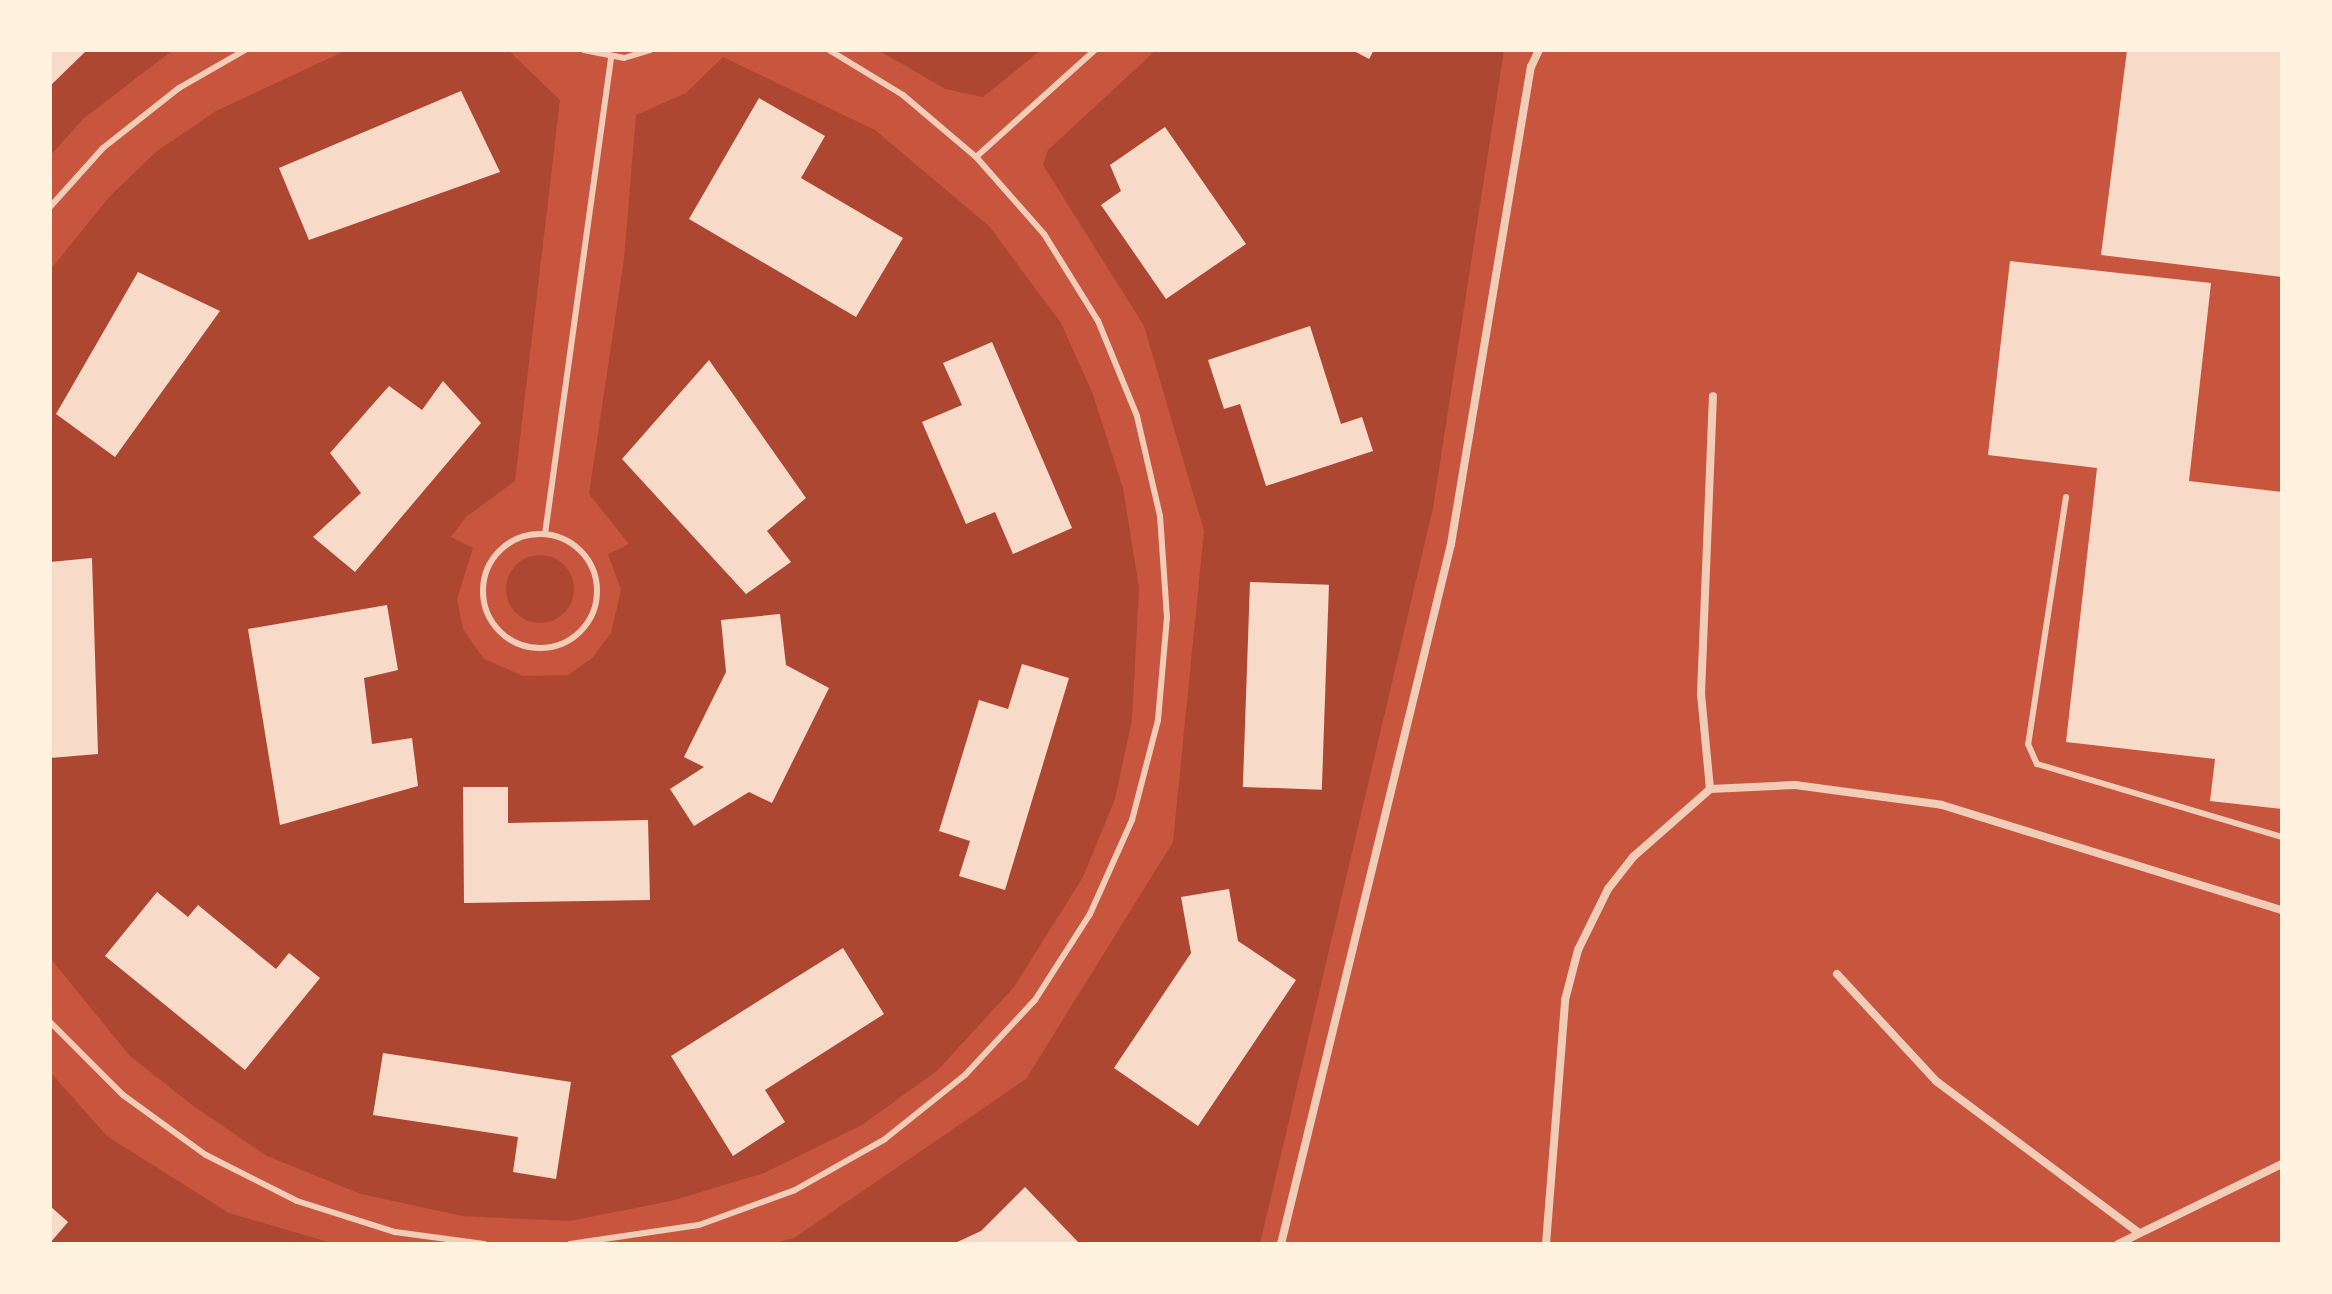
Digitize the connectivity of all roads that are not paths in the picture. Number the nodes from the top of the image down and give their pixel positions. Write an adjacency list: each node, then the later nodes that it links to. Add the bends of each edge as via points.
1 (245, 50): 9 (lane, via 179,88 103,148)
2 (584, 50): 7 (lane)
3 (650, 50): 7 (lane)
4 (829, 50): 8 (lane, via 903,95)
5 (1095, 50): 8 (lane)
6 (1539, 50): 22 (street, via 1531,67 1451,544)
7 (611, 57): 12 (lane)
8 (976, 157): 21 (lane, via 1044,234 1098,321 1140,430 1160,516 1167,618 1158,720 1132,820 1090,914 1035,1000 965,1075 885,1139 795,1190 699,1225)
9 (50, 207)
10 (1713, 396): 13 (street, via 1701,694)
11 (2066, 497): 14 (lane, via 2028,744 2037,764)
12 (545, 534): 12 (lane, via 519,537 498,551 483,582 483,602 501,634 538,648 573,638 594,610 597,589 586,556 573,543)
13 (1710, 789): 15 (street, via 1795,785 1942,805); 23 (street, via 1633,857 1608,889 1578,950 1565,1000)
14 (2282, 837)
15 (2282, 910)
16 (1837, 974): 19 (street, via 1936,1081)
17 (50, 1022): 20 (lane, via 123,1095 206,1155 297,1201 395,1232)
18 (2282, 1164): 19 (street)
19 (2138, 1232): 24 (street)
20 (484, 1244)
21 (570, 1244)
22 (1281, 1244)
23 (1546, 1244)
24 (2118, 1244)

